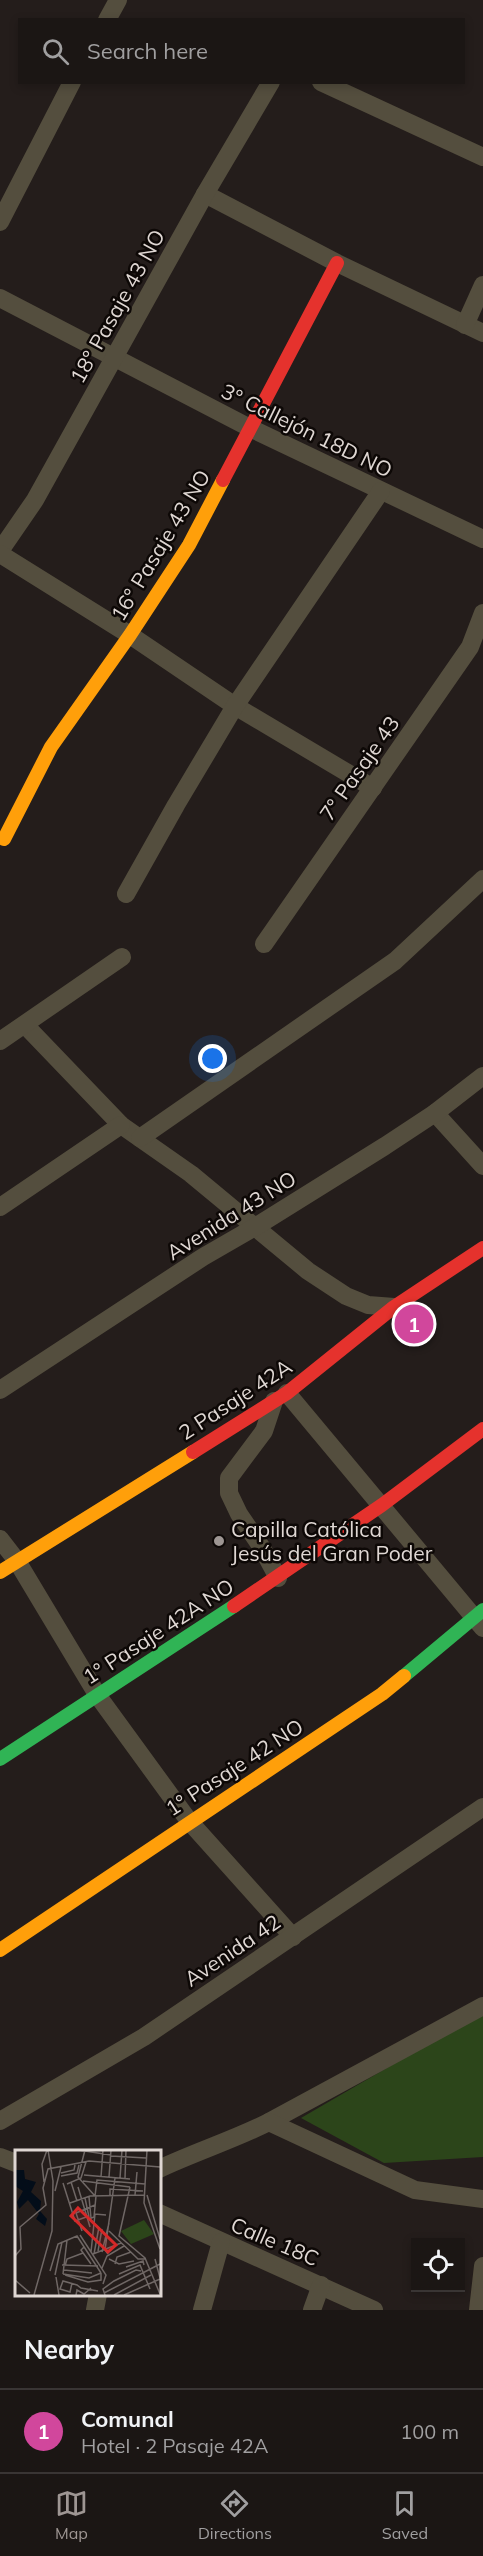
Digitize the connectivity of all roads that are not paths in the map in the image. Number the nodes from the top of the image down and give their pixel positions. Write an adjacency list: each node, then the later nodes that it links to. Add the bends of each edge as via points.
1 (118, 0): 2 (street)
2 (108, 18)
3 (71, 84): 8 (street)
4 (270, 84): 7 (street, 18° Pasaje 43 NO)
5 (325, 84): 6 (street)
6 (483, 157)
7 (205, 194): 9 (street); 14 (street, 18° Pasaje 43 NO)
8 (0, 222)
9 (337, 263): 12 (street); 15 (street, 16° Pasaje 43 NO)
10 (483, 285): 12 (street)
11 (0, 298): 14 (street, 3° Callejón 18D NO)
12 (465, 325): 13 (street)
13 (483, 333)
14 (114, 357): 15 (street, 3° Callejón 18D NO); 18 (street, 18° Pasaje 43 NO, via 35,500)
15 (252, 429): 16 (street, 3° Callejón 18D NO); 20 (street, 16° Pasaje 43 NO, via 189,545)
16 (381, 492): 17 (street, 3° Callejón 18D NO); 22 (street)
17 (483, 539)
18 (0, 553): 20 (street)
19 (483, 613): 21 (street, 7° Pasaje 43)
20 (130, 635): 22 (street); 24 (street, 16° Pasaje 43 NO, via 51,747)
21 (479, 647): 23 (street, 7° Pasaje 43)
22 (235, 706): 23 (street); 26 (street)
23 (373, 788): 27 (street, 7° Pasaje 43)
24 (4, 839)
25 (483, 879): 34 (street, via 395,961)
26 (126, 894)
27 (264, 944)
28 (122, 957): 29 (street)
29 (25, 1025): 30 (street); 33 (street)
30 (0, 1041)
31 (483, 1076): 32 (street, Avenida 43 NO)
32 (435, 1113): 35 (street); 37 (street, Avenida 43 NO)
33 (121, 1125): 34 (street); 36 (street)
34 (141, 1138): 37 (street)
35 (483, 1166)
36 (0, 1207)
37 (255, 1227): 39 (street, via 308,1271 346,1296 368,1305); 40 (street, Avenida 43 NO)
38 (483, 1248): 39 (street, 2 Pasaje 42A)
39 (394, 1307): 41 (street, 2 Pasaje 42A)
40 (0, 1390)
41 (280, 1397): 43 (street); 45 (street, 2 Pasaje 42A); 47 (street, via 264,1431 230,1478 229,1493)
42 (483, 1429): 43 (street, 1° Pasaje 42A NO)
43 (382, 1505): 47 (street, 1° Pasaje 42A NO); 48 (street)
44 (0, 1539): 45 (street)
45 (17, 1560): 46 (street, 2 Pasaje 42A); 49 (street)
46 (0, 1572)
47 (278, 1578): 49 (street, 1° Pasaje 42A NO)
48 (480, 1618): 52 (street, 1° Pasaje 42 NO, via 382,1694)
49 (98, 1696): 50 (street, 1° Pasaje 42A NO); 52 (street)
50 (0, 1759)
51 (483, 1807): 53 (street, Avenida 42)
52 (189, 1821): 53 (street); 54 (street, 1° Pasaje 42 NO)
53 (292, 1937): 56 (street, Avenida 42, via 144,2037)
54 (0, 1950)
55 (483, 2006): 57 (street)
56 (0, 2121)
57 (269, 2122): 60 (street); 61 (street, via 415,2190)
58 (0, 2157): 59 (street)
59 (15, 2163)
60 (160, 2169)
61 (483, 2199)
62 (160, 2213): 63 (street, Calle 18C)
63 (221, 2242): 65 (street, Calle 18C); 68 (street)
64 (483, 2266): 71 (street)
65 (321, 2285): 69 (street); 70 (street, Calle 18C)
66 (98, 2295): 67 (street)
67 (95, 2310)
68 (201, 2310)
69 (312, 2310)
70 (374, 2310)
71 (478, 2310)

